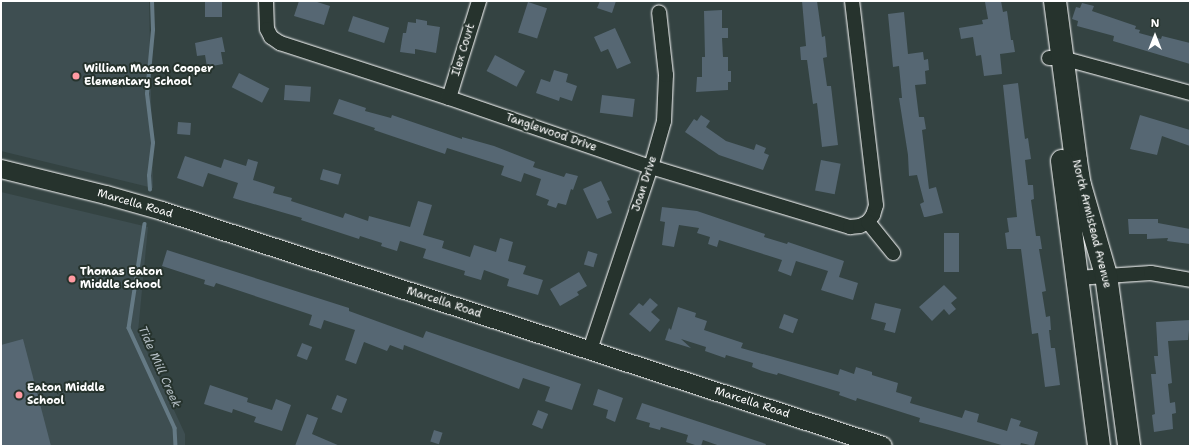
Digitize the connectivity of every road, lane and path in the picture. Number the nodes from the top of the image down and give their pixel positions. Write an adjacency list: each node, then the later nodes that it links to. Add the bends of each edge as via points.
1 (266, 1): 9 (street, Tanglewood Drive, via 267,29 271,37 280,43)
2 (479, 1): 9 (street, Ilex Court)
3 (852, 1): 12 (street, via 876,195 876,205)
4 (1041, 1): 7 (main road, North Armistead Avenue)
5 (1055, 1): 7 (main road, North Armistead Avenue)
6 (659, 12): 10 (street, Joan Drive, via 666,75 666,106)
7 (1055, 58): 8 (street); 14 (main road, North Armistead Avenue, via 1080,185); 15 (main road, North Armistead Avenue)
8 (1190, 93)
9 (449, 98): 10 (street, Tanglewood Drive)
10 (651, 167): 12 (street, Tanglewood Drive, via 842,226 860,226); 17 (street, Joan Drive)
11 (1, 169): 17 (street, Marcella Road, via 162,211)
12 (868, 222): 13 (street)
13 (893, 253)
14 (1106, 275): 15 (street); 16 (street, via 1151,273); 20 (main road, North Armistead Avenue)
15 (1077, 278): 19 (main road, North Armistead Avenue)
16 (1190, 280)
17 (590, 350): 18 (street, Marcella Road)
18 (883, 446)
19 (1099, 446)
20 (1129, 446)

